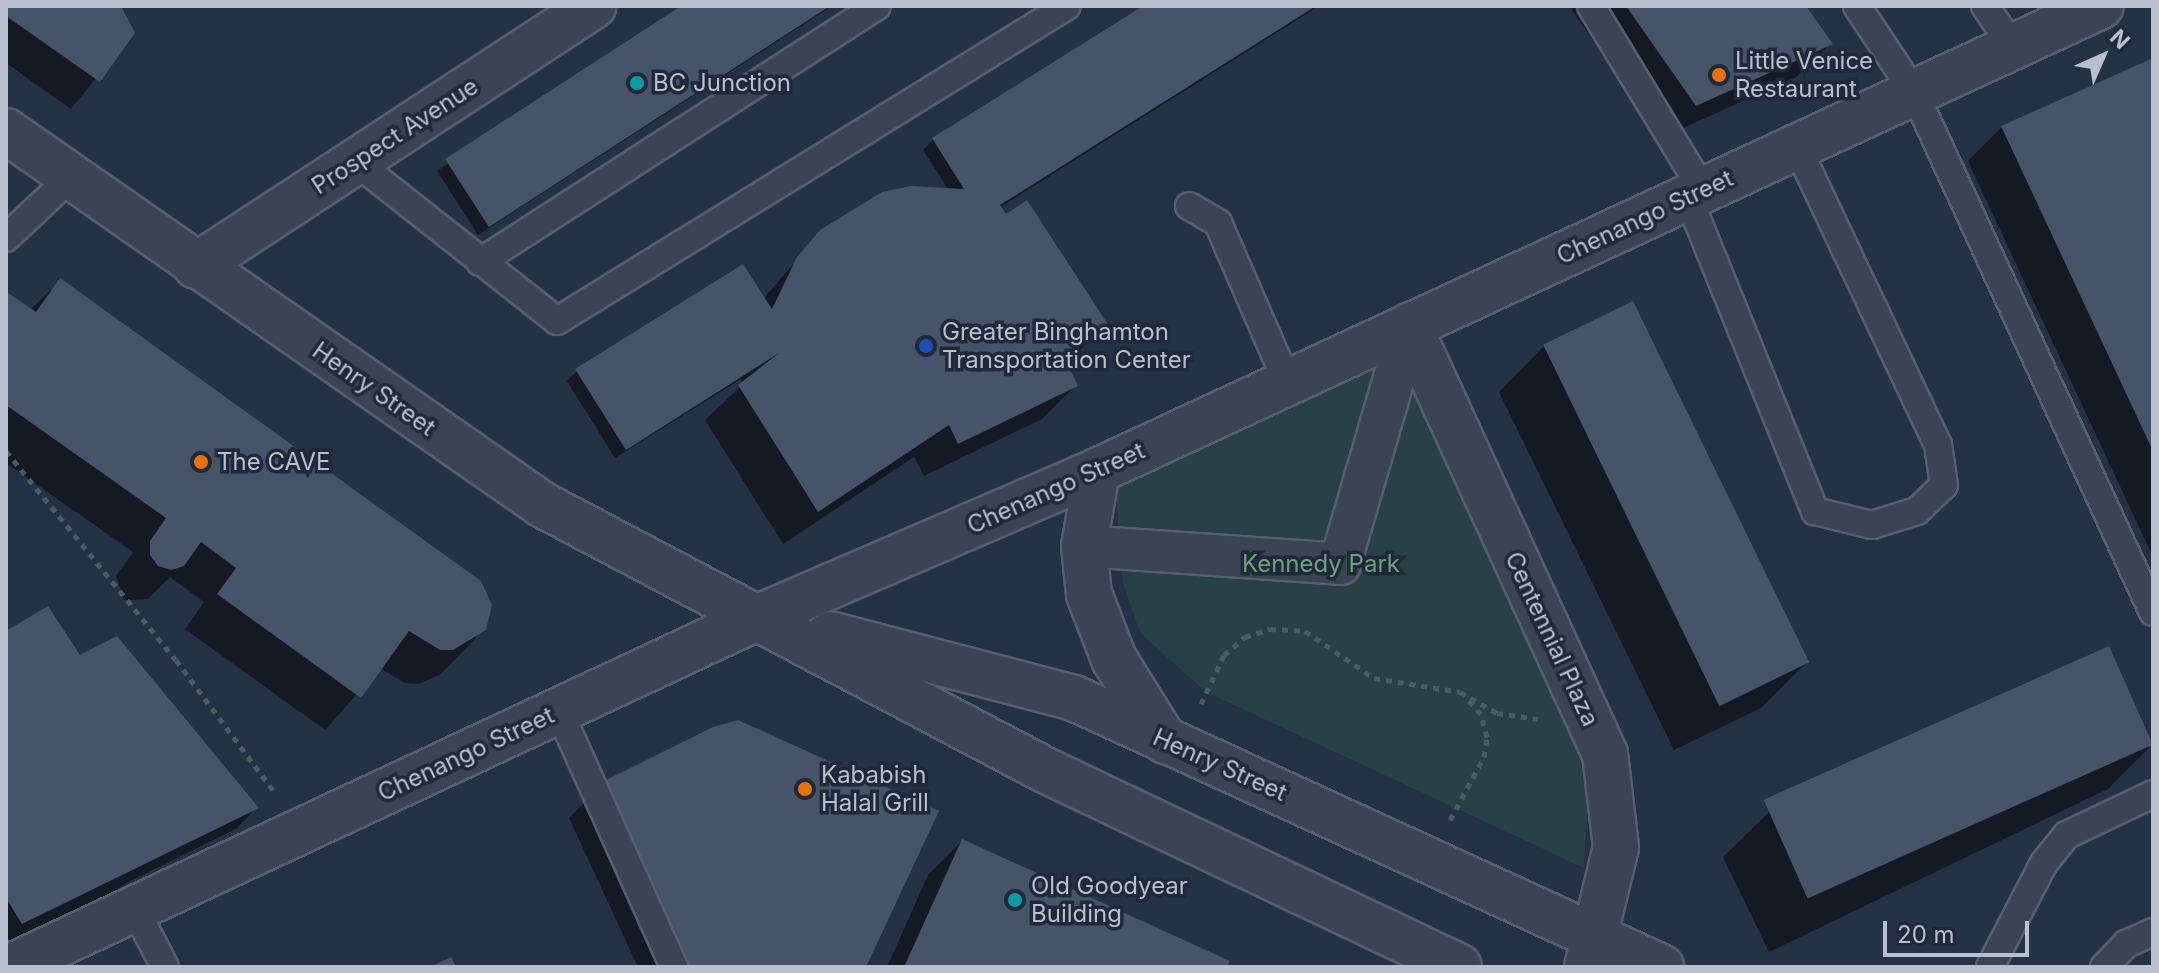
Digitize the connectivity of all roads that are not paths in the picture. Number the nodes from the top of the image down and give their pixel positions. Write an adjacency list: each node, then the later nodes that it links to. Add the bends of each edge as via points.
1 (594, 6): 12 (street, Prospect Avenue)
2 (877, 6): 17 (lane)
3 (1067, 6): 17 (lane, via 557,321)
4 (1591, 6): 14 (lane)
5 (1857, 6): 9 (lane)
6 (1985, 6): 8 (lane)
7 (2101, 6): 8 (street, Chenango Street)
8 (2013, 47): 9 (street, Chenango Street)
9 (1914, 92): 11 (street, Chenango Street); 23 (lane)
10 (6, 131): 13 (street, Henry Street)
11 (1797, 147): 14 (street, Chenango Street); 14 (lane, via 1938,445 1944,485 1917,511 1872,525 1815,511)
12 (356, 162): 17 (lane); 18 (street, Prospect Avenue)
13 (71, 177): 16 (lane); 18 (street, Henry Street)
14 (1696, 193): 19 (street, Chenango Street)
15 (1189, 206): 20 (lane, via 1218,223)
16 (6, 238)
17 (480, 262)
18 (196, 266): 24 (street, Henry Street, via 543,505)
19 (1409, 326): 20 (street, Chenango Street); 22 (street, via 1340,564); 30 (street, Centennial Plaza, via 1605,754 1616,847)
20 (1287, 382): 21 (street, Chenango Street)
21 (1097, 471): 22 (street); 24 (street, Chenango Street)
22 (1084, 546): 26 (street, via 1089,594 1114,659)
23 (2153, 612)
24 (761, 616): 25 (street, Chenango Street); 26 (street, Henry Street, via 1074,698); 34 (street, Henry Street, via 1045,770)
25 (559, 711): 28 (street, Chenango Street); 33 (lane)
26 (1173, 745): 30 (street, Henry Street, via 1429,858)
27 (2153, 794): 36 (lane, via 2067,835 2044,863)
28 (135, 909): 31 (street, Chenango Street); 32 (lane)
29 (2153, 932): 37 (lane, via 2126,944)
30 (1591, 952): 35 (street, Henry Street)
31 (14, 966)
32 (165, 967)
33 (674, 967)
34 (1459, 967)
35 (1661, 967)
36 (1990, 967)
37 (2104, 967)

